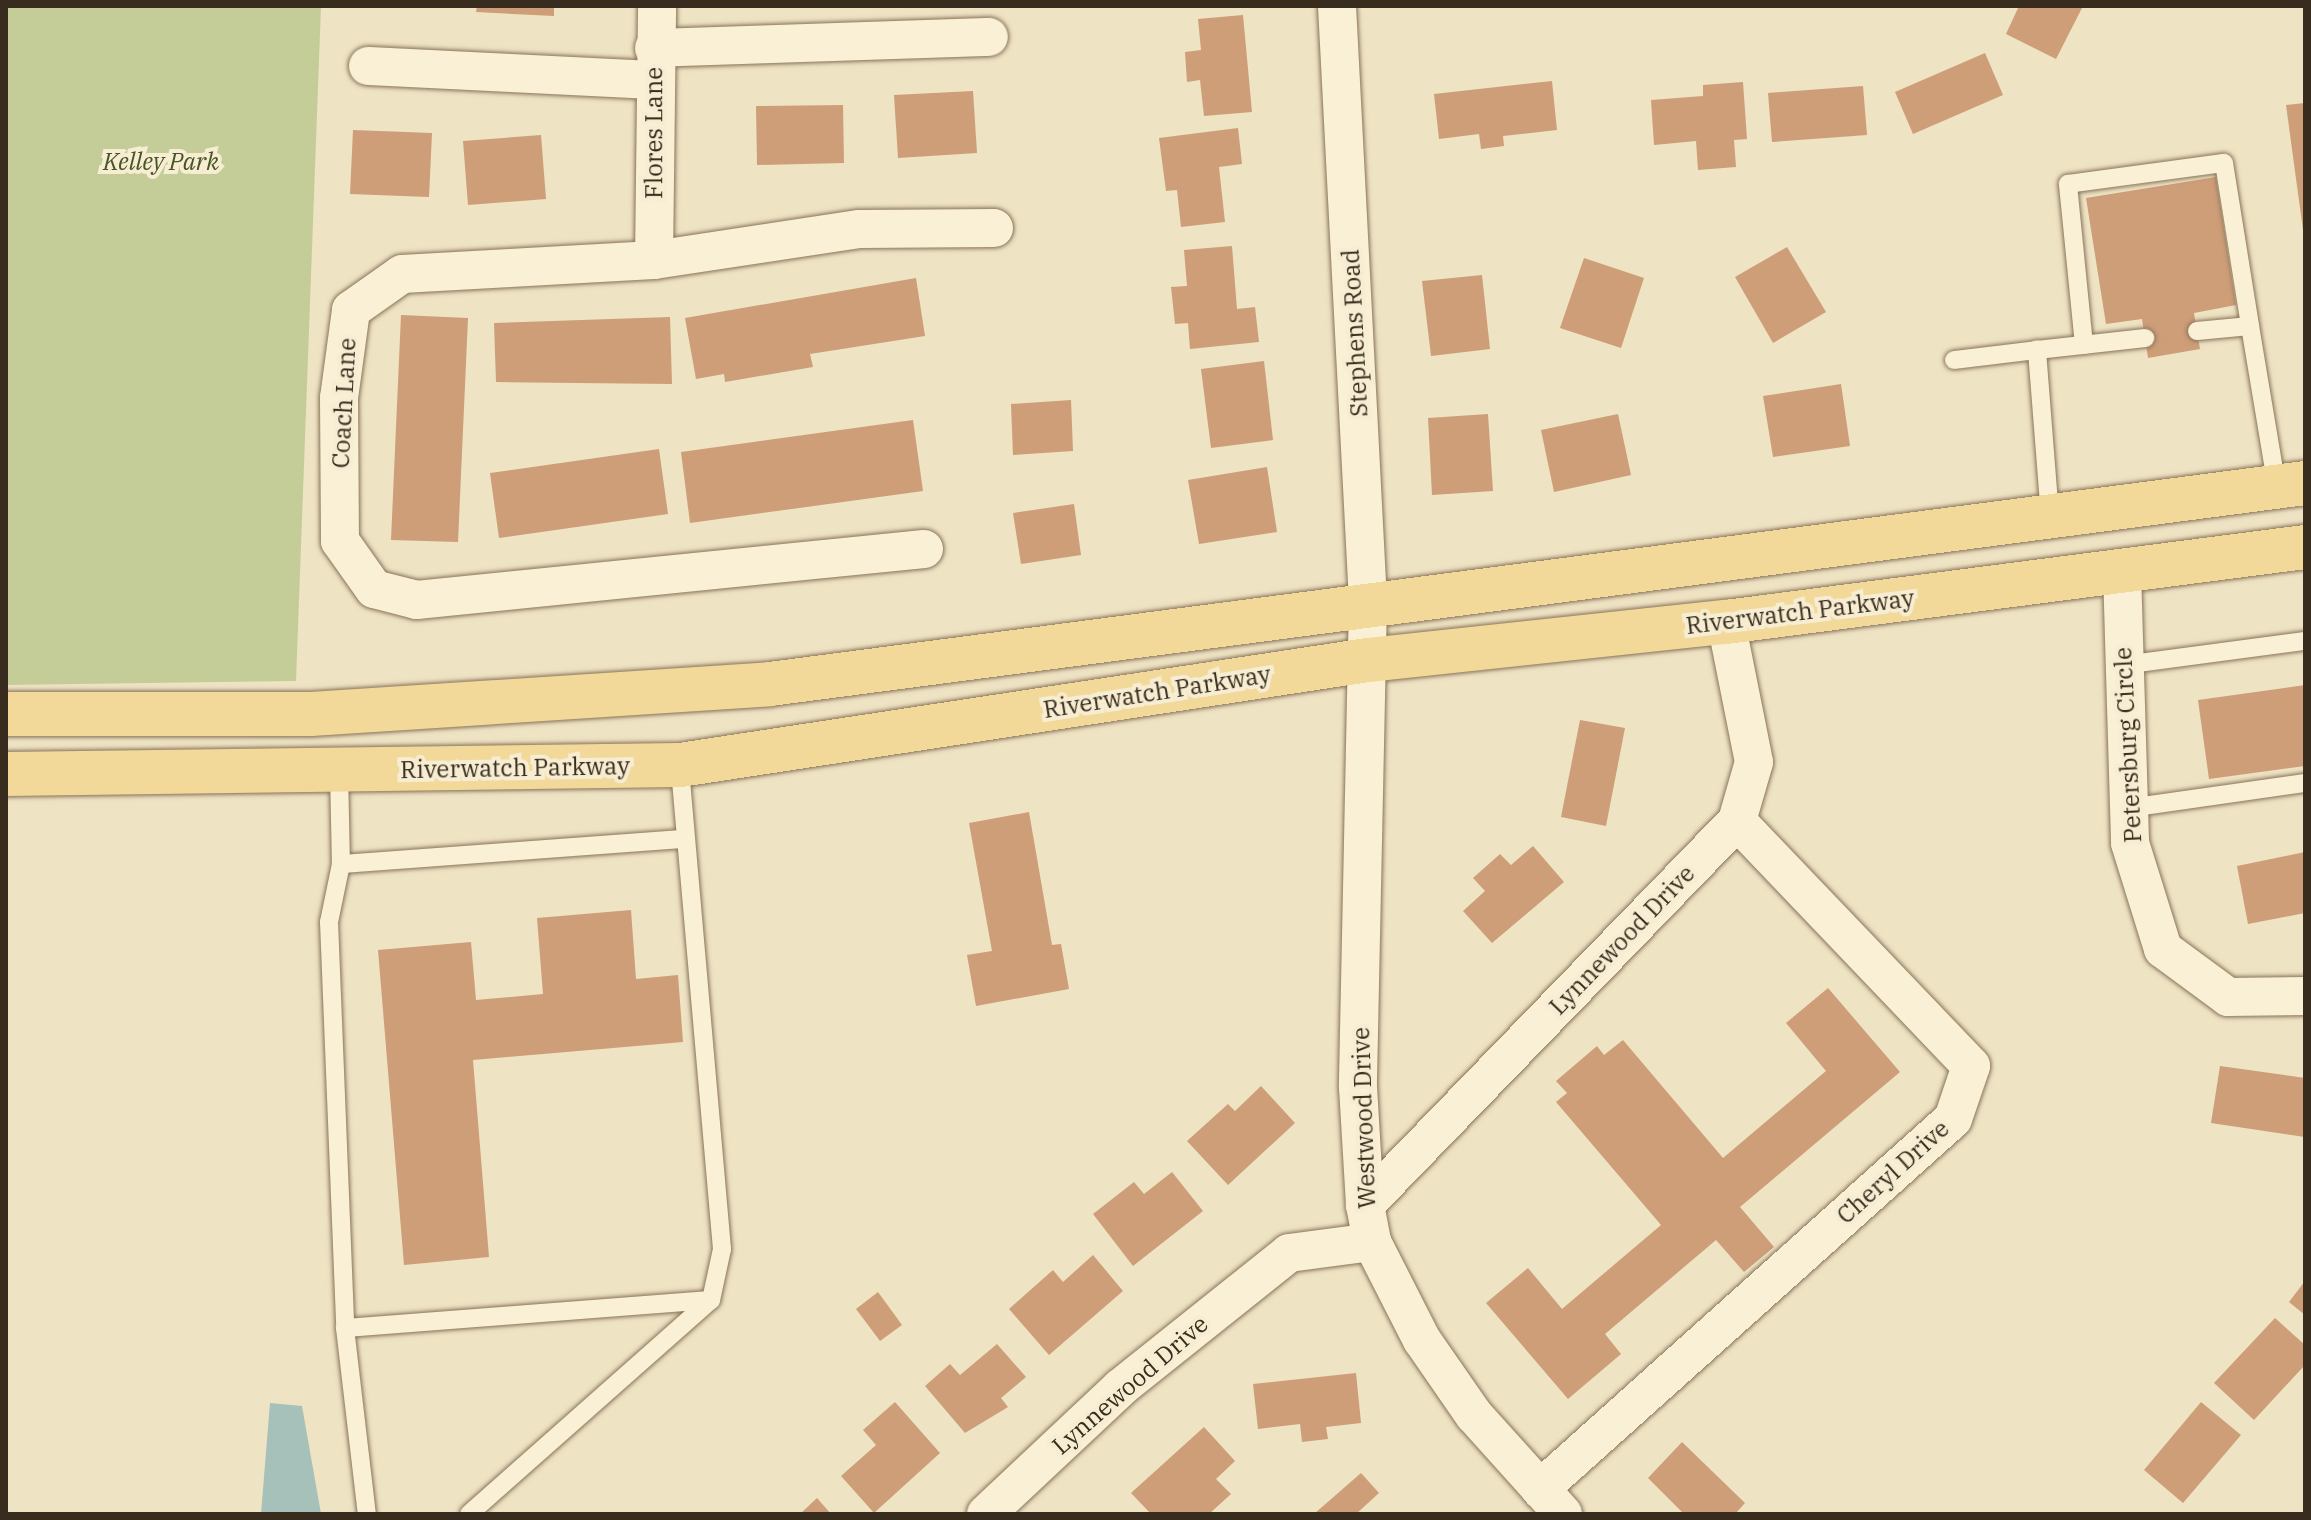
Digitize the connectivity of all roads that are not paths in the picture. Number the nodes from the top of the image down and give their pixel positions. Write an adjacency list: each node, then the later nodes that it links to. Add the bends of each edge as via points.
1 (657, 6): 4 (street, Flores Lane)
2 (1337, 6): 19 (street, Stephens Road)
3 (989, 37): 4 (street)
4 (654, 64): 5 (street); 7 (street, Flores Lane)
5 (368, 66)
6 (994, 228): 7 (street, Coach Lane, via 860,229)
7 (654, 260): 17 (street, Coach Lane, via 402,274 351,310 339,398 340,541 374,589 417,600)
8 (2250, 326): 9 (lane); 11 (lane, via 2224,163 2068,184); 14 (lane)
9 (2197, 331)
10 (2145, 338): 11 (lane)
11 (2084, 345): 12 (lane)
12 (2037, 350): 13 (lane); 15 (lane)
13 (1954, 360)
14 (2291, 485): 15 (main road)
15 (2050, 516): 19 (main road)
16 (2305, 547): 18 (main road, Riverwatch Parkway)
17 (924, 549)
18 (2122, 571): 20 (main road, Riverwatch Parkway); 23 (street, Petersburg Circle)
19 (1368, 602): 22 (street, Stephens Road); 24 (main road, via 770,684 311,714)
20 (1726, 622): 22 (main road, Riverwatch Parkway); 30 (street, Lynnewood Drive, via 1754,762)
21 (2305, 641): 23 (lane)
22 (1368, 660): 25 (main road, Riverwatch Parkway); 34 (street, Westwood Drive, via 1358,1087)
23 (2124, 665): 29 (street, Petersburg Circle)
24 (6, 714)
25 (680, 765): 26 (main road, Riverwatch Parkway); 31 (lane)
26 (339, 771): 27 (main road, Riverwatch Parkway); 32 (lane)
27 (6, 774)
28 (2305, 783): 29 (lane)
29 (2129, 808): 33 (street, Petersburg Circle, via 2130,843 2163,949 2228,997)
30 (1737, 821): 34 (street, Lynnewood Drive); 38 (street, Cheryl Drive, via 1971,1066 1953,1119)
31 (683, 839): 32 (lane); 36 (lane, via 722,1249)
32 (341, 864): 37 (lane, via 329,922)
33 (2305, 996)
34 (1365, 1205): 35 (street, Westwood Drive)
35 (1372, 1242): 38 (street, Westwood Drive, via 1430,1350 1474,1415); 41 (street, Lynnewood Drive, via 1289,1253 1120,1388)
36 (711, 1300): 37 (lane); 40 (lane)
37 (345, 1328): 39 (lane)
38 (1552, 1502)
39 (367, 1514)
40 (469, 1514)
41 (986, 1514)

